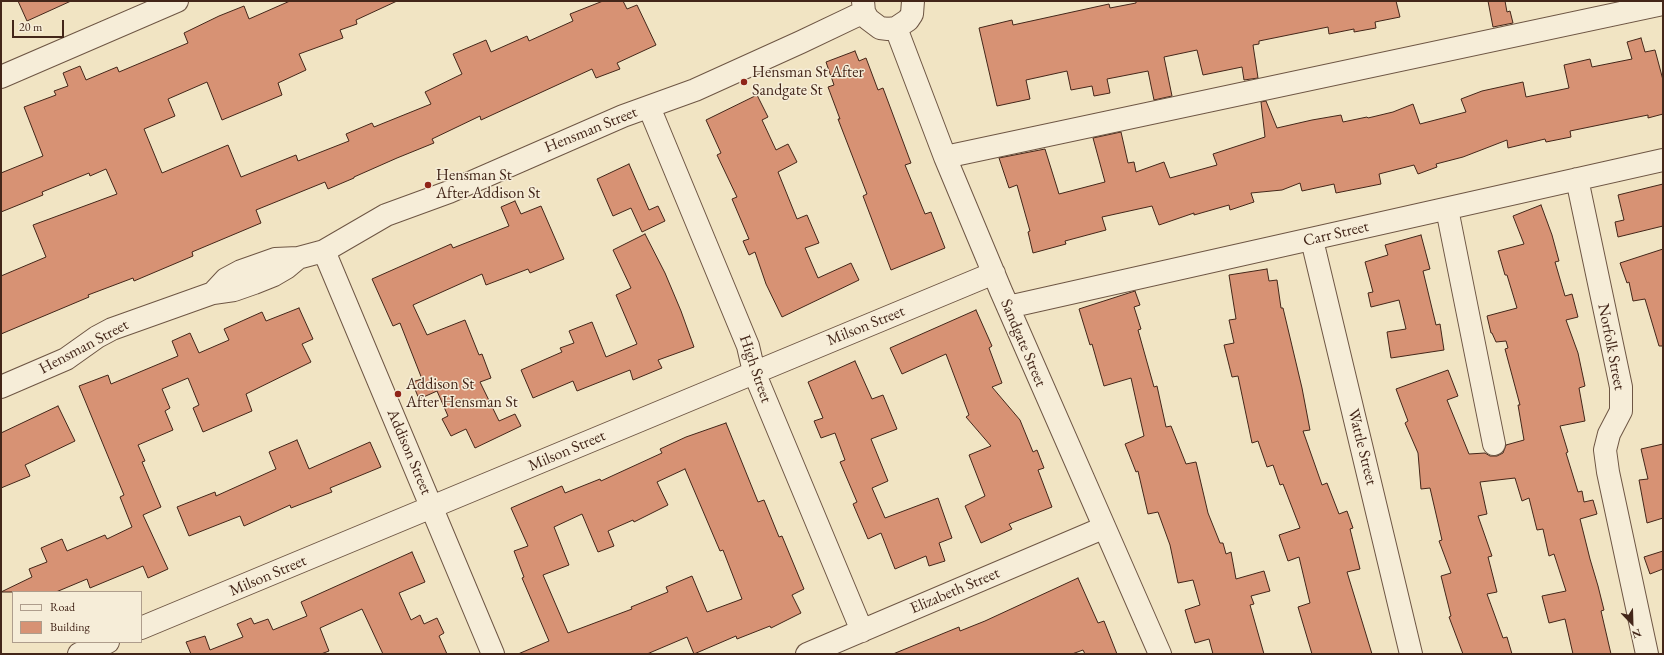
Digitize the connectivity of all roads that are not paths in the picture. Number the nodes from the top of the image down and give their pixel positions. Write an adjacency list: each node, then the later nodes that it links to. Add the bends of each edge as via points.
1 (177, 1): 6 (street)
2 (913, 1): 5 (street, via 912,14)
3 (1663, 4): 8 (street)
4 (863, 7): 5 (street, via 868,19 880,28); 7 (street, Hensman Street, via 801,42 694,90)
5 (896, 28): 8 (street, Sandgate Street)
6 (1, 77)
7 (649, 107): 13 (street, Hensman Street, via 589,130 449,192 386,215); 16 (street, High Street, via 748,346)
8 (945, 157): 14 (street, Sandgate Street)
9 (1663, 160): 10 (street, Carr Street)
10 (1577, 179): 11 (street, Carr Street); 29 (street, Norfolk Street, via 1621,387 1621,411 1605,450)
11 (1447, 209): 12 (street, Carr Street); 18 (street)
12 (1312, 240): 15 (street, Carr Street); 28 (street, Wattle Street)
13 (324, 250): 17 (street, Hensman Street, via 298,258 274,275 254,283 234,290 213,293 112,328 66,359); 19 (street, Addison Street)
14 (994, 274): 15 (street, Sandgate Street); 16 (street, Milson Street)
15 (1008, 307): 20 (street, Sandgate Street)
16 (754, 372): 19 (street, Milson Street); 22 (street, High Street)
17 (1, 387)
18 (1494, 444)
19 (432, 507): 21 (street, Milson Street); 25 (street, Addison Street)
20 (1103, 528): 22 (street, Elizabeth Street); 27 (street, Sandgate Street)
21 (142, 628)
22 (862, 631): 26 (street, Elizabeth Street)
23 (106, 643): 24 (street)
24 (79, 654)
25 (493, 654)
26 (807, 654)
27 (1160, 654)
28 (1412, 654)
29 (1647, 654)

